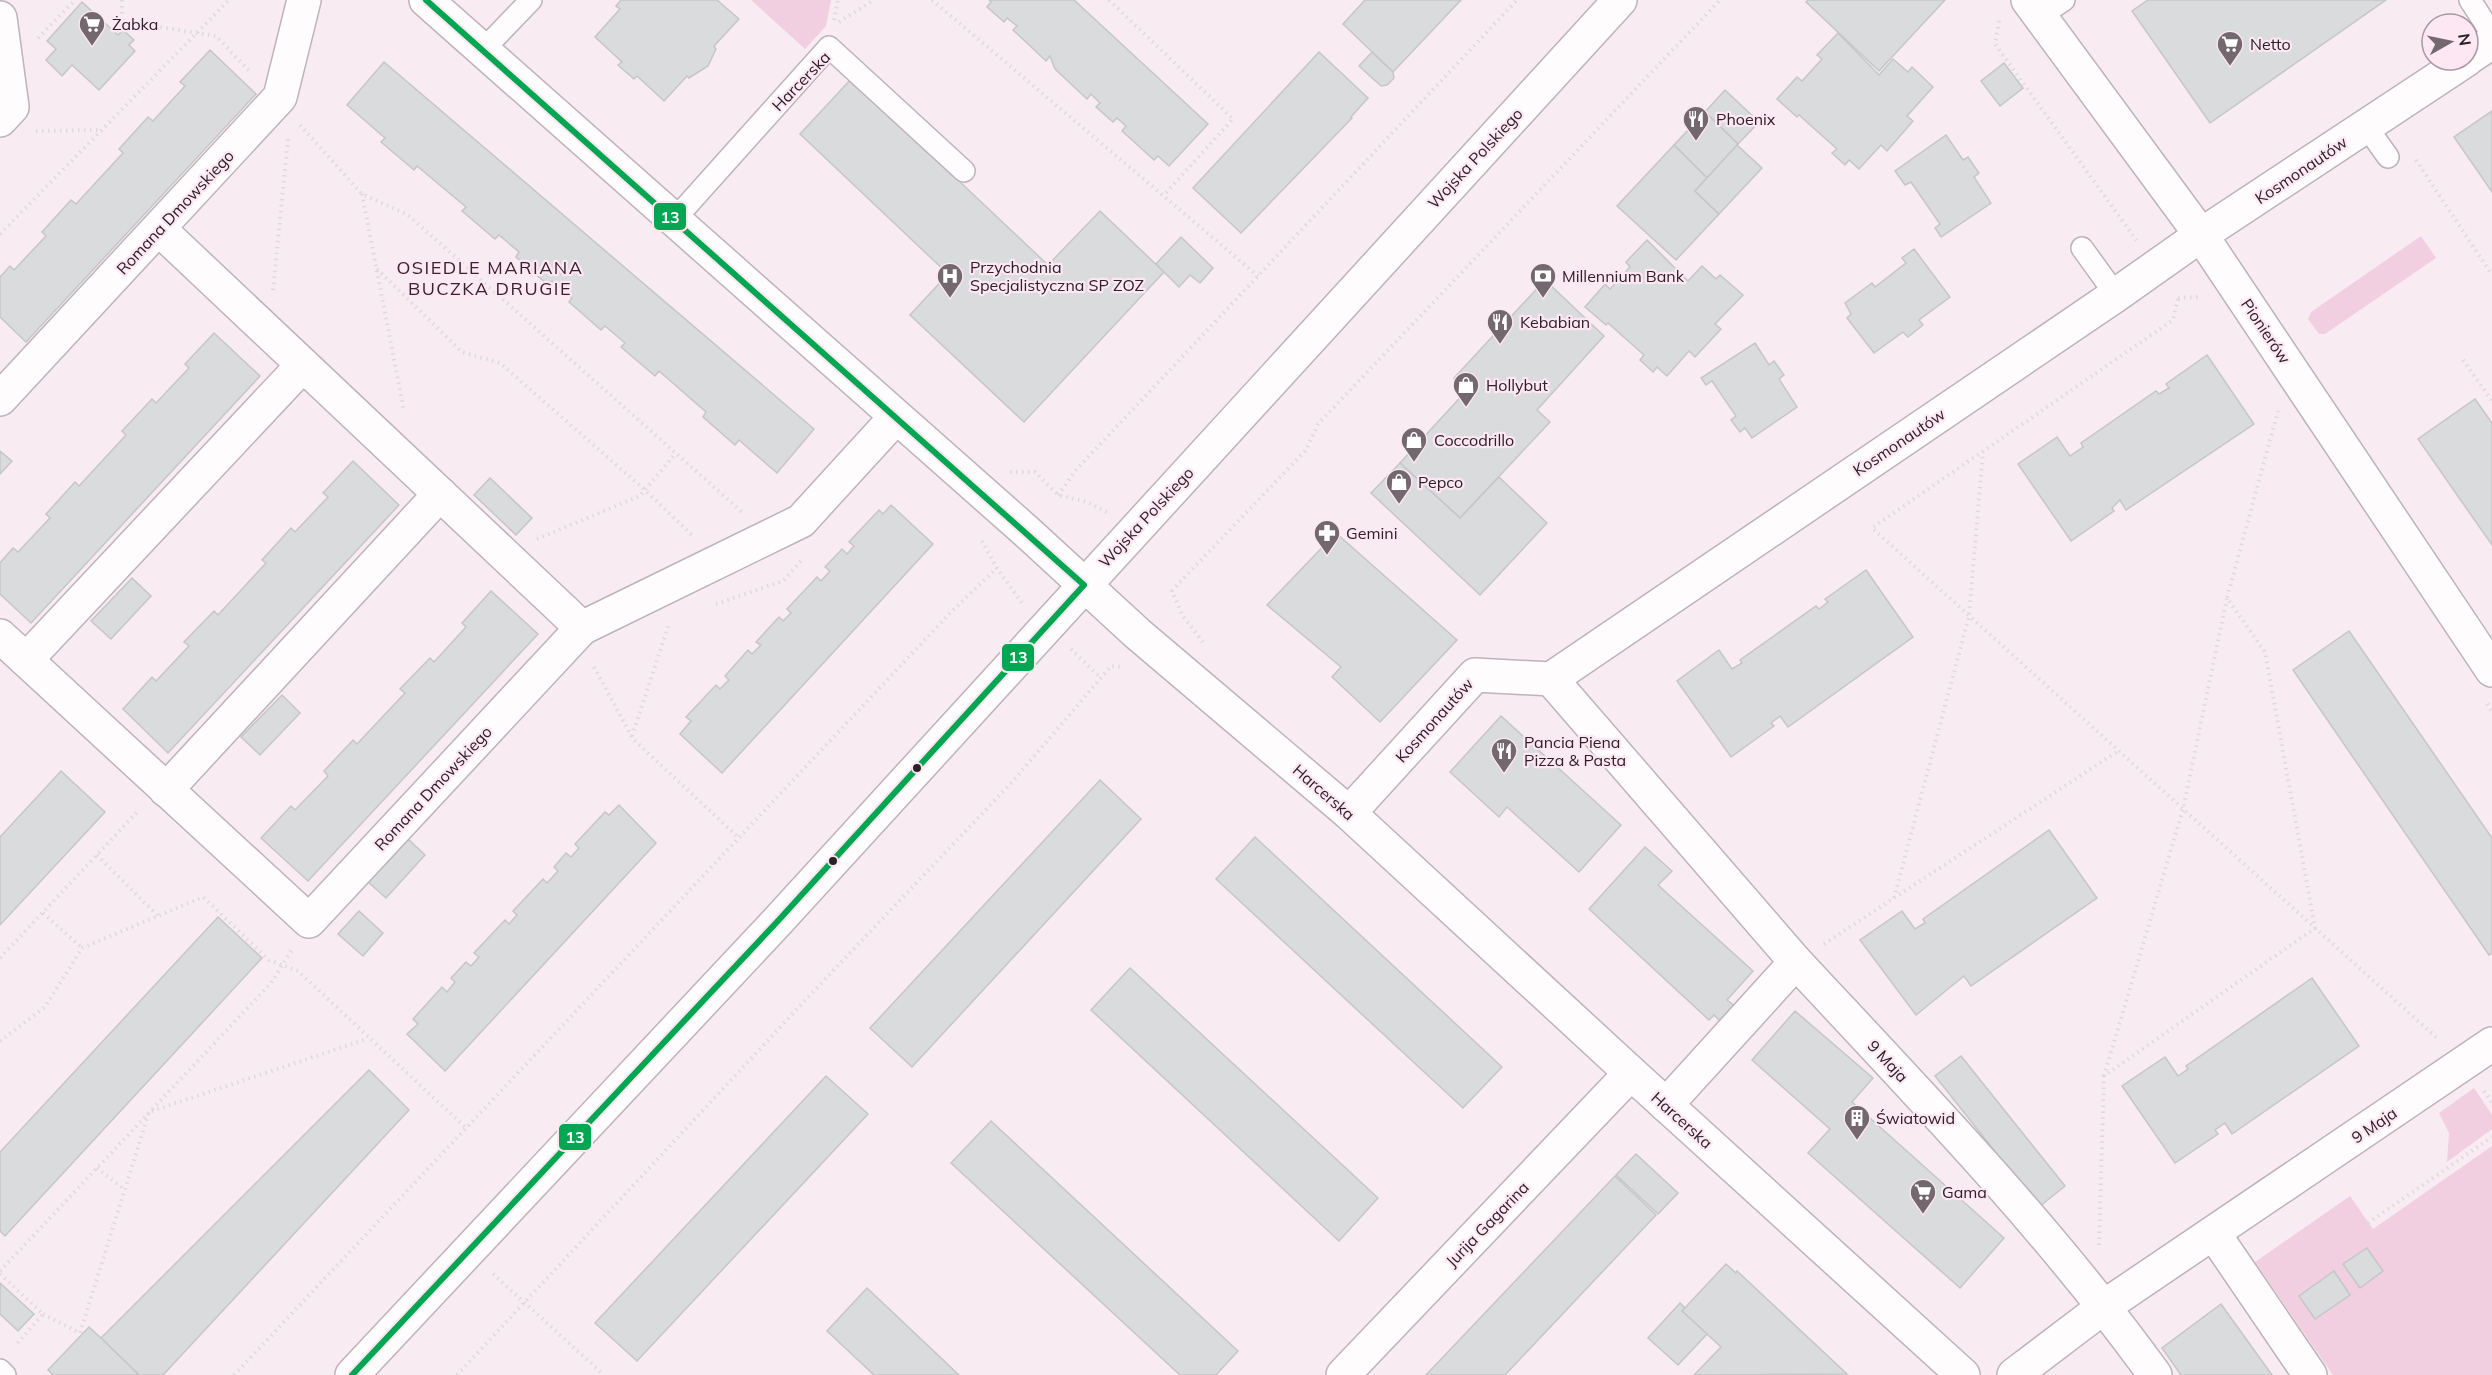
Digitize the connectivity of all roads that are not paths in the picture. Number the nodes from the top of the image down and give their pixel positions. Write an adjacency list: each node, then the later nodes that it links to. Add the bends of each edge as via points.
1 (304, 0): 16 (street, Romana Dmowskiego, via 280,98 284,108)
2 (428, 0): 9 (street, Harcerska)
3 (531, 0): 9 (lane)
4 (1620, 0): 24 (street, Wojska Polskiego)
5 (2470, 0): 8 (lane)
6 (2034, 7): 17 (street, Pionierów)
7 (0, 18): 11 (street, via 12,107)
8 (2492, 34)
9 (483, 50): 15 (street, Harcerska)
10 (2447, 72): 12 (street, Kosmonautów)
11 (0, 120)
12 (2366, 126): 13 (lane); 17 (street, Kosmonautów)
13 (2388, 157)
14 (964, 171): 15 (lane, Harcerska, via 829,47)
15 (674, 219): 22 (street, Harcerska)
16 (159, 229): 20 (street); 21 (street, Romana Dmowskiego)
17 (2201, 235): 19 (street, Kosmonautów); 28 (street, Pionierów)
18 (2082, 248): 19 (lane)
19 (2116, 295): 29 (street, Kosmonautów)
20 (303, 365): 23 (street); 27 (street)
21 (0, 399)
22 (896, 417): 24 (street, Harcerska); 25 (street, Romana Dmowskiego, via 801,521)
23 (440, 494): 25 (street); 30 (street)
24 (1084, 585): 31 (street, Harcerska); 40 (street, Wojska Polskiego, via 777,923)
25 (579, 631): 30 (street, Romana Dmowskiego, via 309,921)
26 (0, 636): 27 (street)
27 (26, 660): 30 (street)
28 (2492, 670)
29 (1551, 679): 31 (street, Kosmonautów, via 1475,675); 32 (street, 9 Maja)
30 (164, 788)
31 (1349, 813): 34 (street, Harcerska)
32 (1796, 962): 35 (street); 37 (street, 9 Maja, via 1938,1114)
33 (2492, 1044): 36 (street, 9 Maja)
34 (1631, 1073): 35 (street, Harcerska); 41 (street, Jurija Gagarina)
35 (1666, 1105): 42 (street, Harcerska)
36 (2214, 1234): 37 (street, 9 Maja); 45 (street)
37 (2105, 1306): 43 (street, 9 Maja); 44 (street)
38 (4, 1362): 39 (lane)
39 (5, 1375)
40 (352, 1375)
41 (1343, 1375)
42 (1963, 1375)
43 (2014, 1375)
44 (2155, 1375)
45 (2310, 1375)

